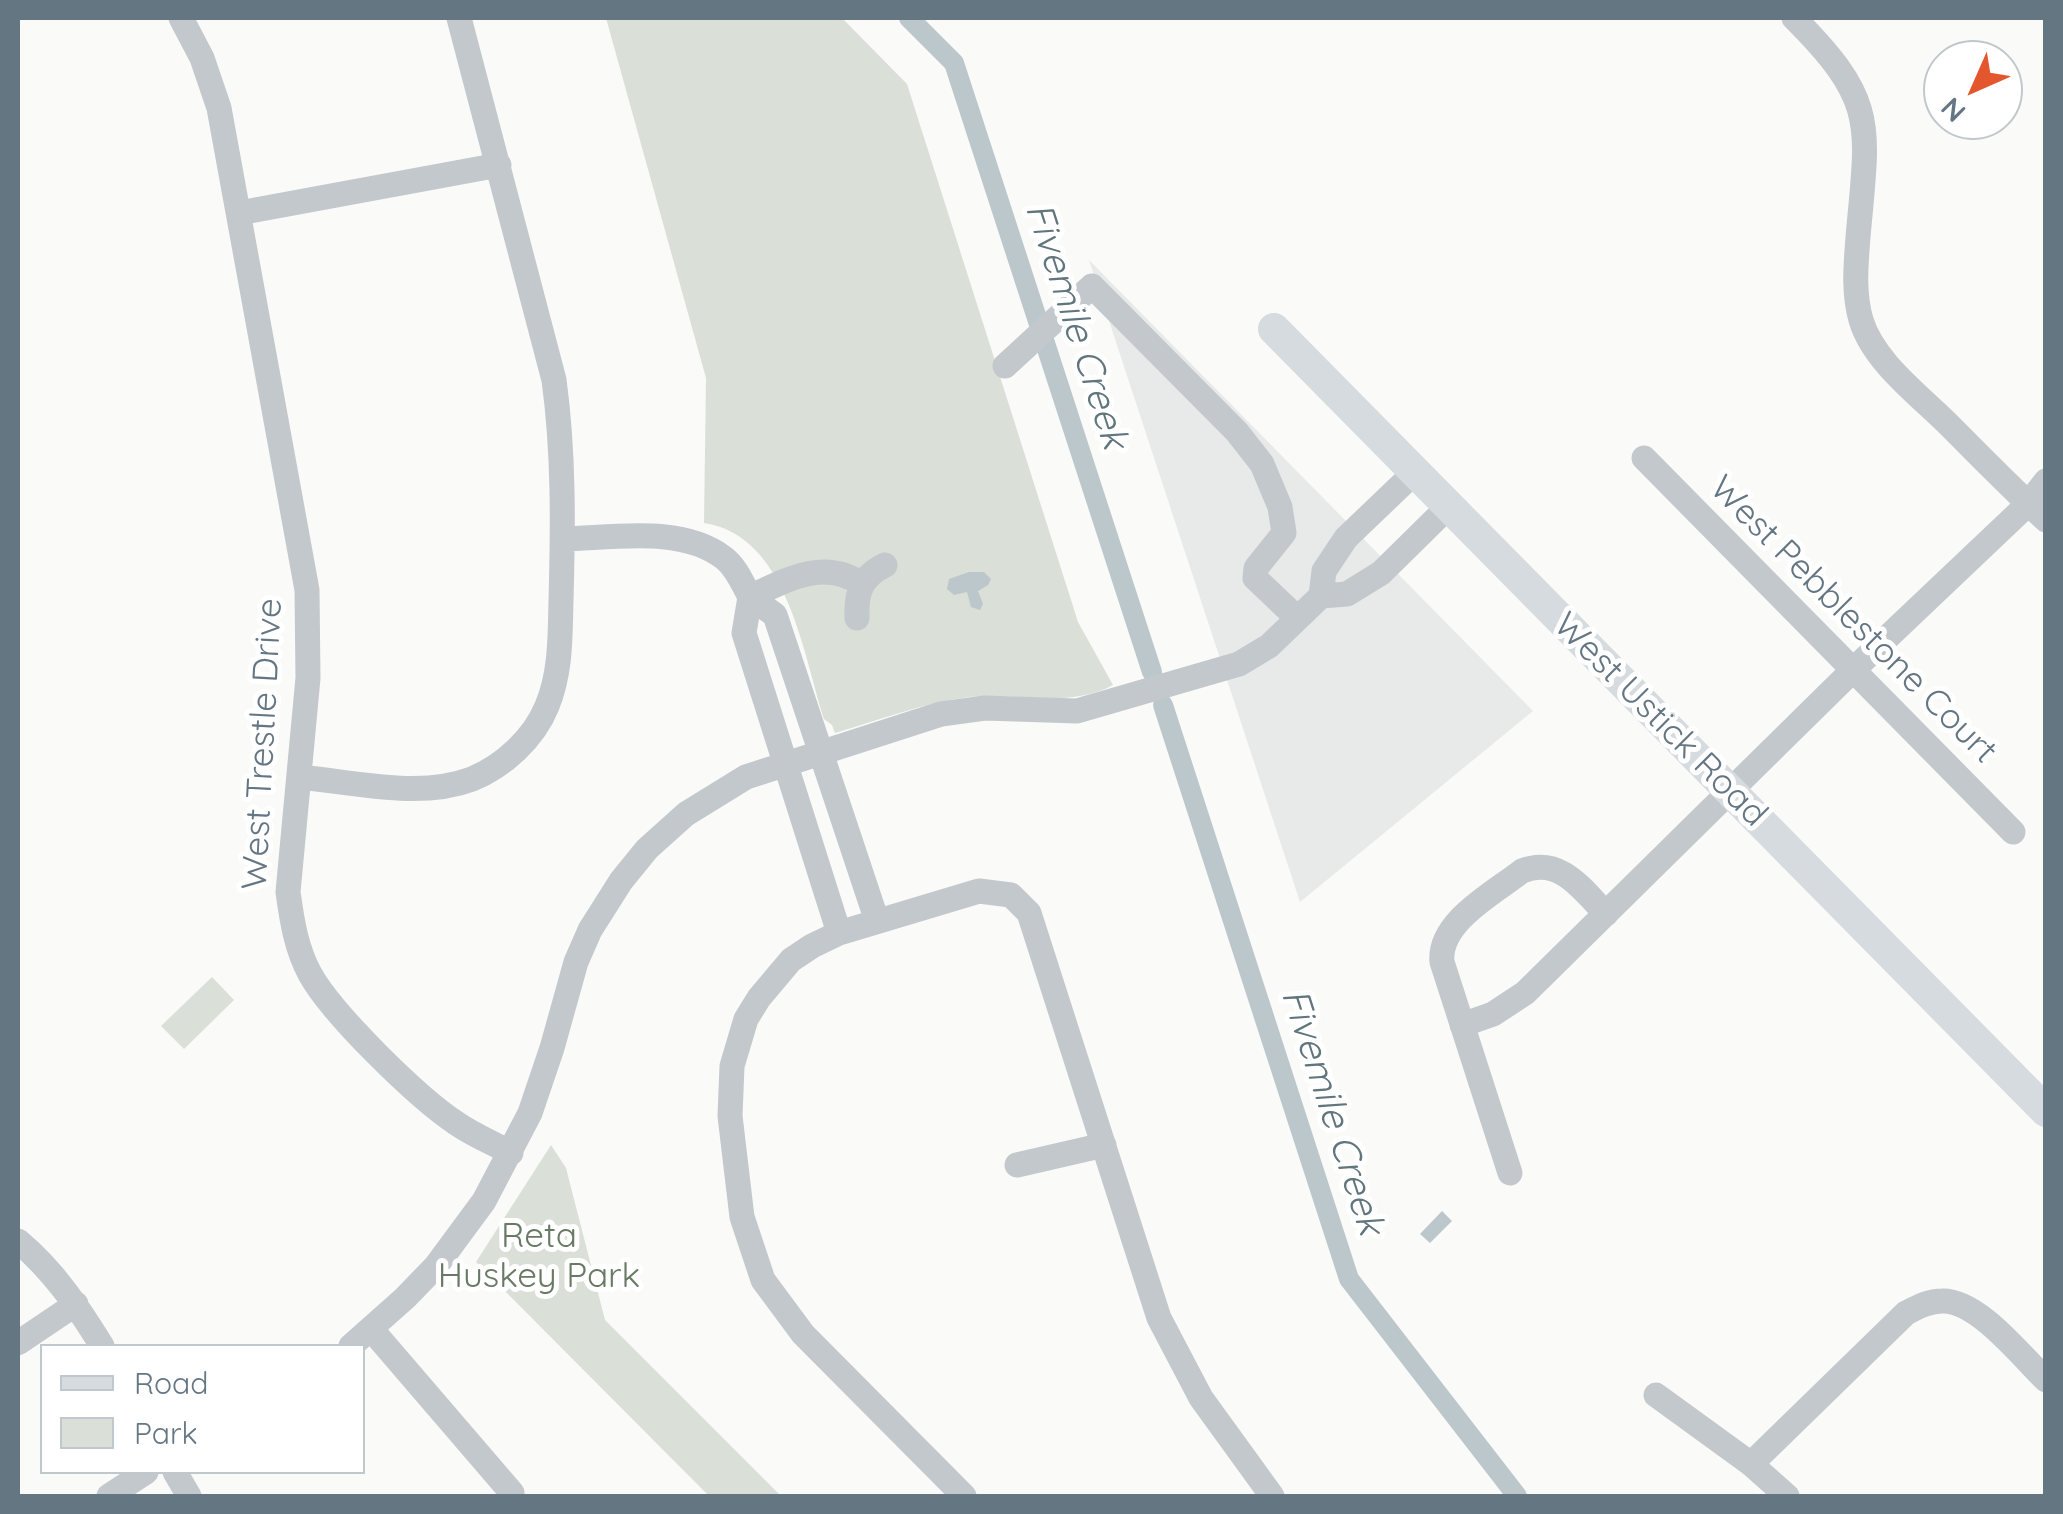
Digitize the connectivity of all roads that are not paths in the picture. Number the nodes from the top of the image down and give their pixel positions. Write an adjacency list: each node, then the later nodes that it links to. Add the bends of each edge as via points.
1 (181, 18): 5 (street, West Trestle Drive, via 212,83)
2 (460, 18): 4 (street)
3 (1794, 18): 12 (street, via 1831,55 1863,118 1854,276 1862,322 1882,356)
4 (499, 165): 5 (street); 13 (street, via 554,380)
5 (239, 213): 23 (street, West Trestle Drive, via 307,590 308,678)
6 (1274, 329): 9 (main road, West Ustick Road)
7 (1006, 366): 19 (street, via 1092,286 1262,464 1284,533 1255,578)
8 (1644, 458): 20 (street, West Pebblestone Court)
9 (1415, 472): 11 (main road, West Ustick Road); 16 (street, via 1346,538 1324,571)
10 (2046, 482): 12 (street)
11 (1449, 506): 16 (street, via 1381,573 1347,594); 24 (main road, West Ustick Road)
12 (2037, 512): 20 (street)
13 (563, 539): 17 (street, via 674,538 724,558); 23 (street, via 555,682 546,710 514,752 472,779 441,787)
14 (885, 565): 15 (street)
15 (861, 584): 17 (street, via 828,570); 18 (street)
16 (1320, 596): 19 (street)
17 (750, 597): 21 (street, via 776,614); 22 (street, via 744,632)
18 (857, 618)
19 (1297, 618): 21 (street, via 1239,664 1102,705 1054,713 962,710)
20 (1854, 670): 24 (street); 25 (street, West Pebblestone Court)
21 (821, 752): 22 (street); 27 (street)
22 (785, 764): 28 (street); 32 (street, via 705,800 620,880 576,962 544,1076)
23 (298, 777): 32 (street, West Trestle Drive, via 288,892 312,977 414,1088 456,1124)
24 (1730, 792): 26 (street); 30 (main road, West Ustick Road)
25 (2014, 832)
26 (1606, 914): 29 (street, via 1526,993); 29 (street, via 1555,868 1522,872 1443,942 1442,962)
27 (877, 921): 28 (street); 31 (street, via 979,891 1011,896 1029,913)
28 (839, 932): 49 (street, via 774,978 738,1042 729,1092 747,1238 788,1317)
29 (1462, 1025): 34 (street)
30 (2046, 1112)
31 (1104, 1145): 33 (street); 50 (street, via 1172,1345 1201,1398)
32 (511, 1153): 37 (street, via 454,1243)
33 (1017, 1165)
34 (1510, 1173)
35 (18, 1241): 36 (street)
36 (76, 1304): 38 (street); 39 (street)
37 (372, 1330): 40 (street); 46 (street)
38 (18, 1343)
39 (101, 1344)
40 (354, 1344)
41 (2046, 1380): 43 (street, via 1977,1312 1945,1300 1924,1303)
42 (1656, 1395): 43 (street)
43 (1751, 1464): 51 (street)
44 (143, 1474): 47 (street)
45 (176, 1474): 48 (street)
46 (512, 1494)
47 (108, 1496)
48 (189, 1496)
49 (964, 1496)
50 (1272, 1496)
51 (1787, 1496)

